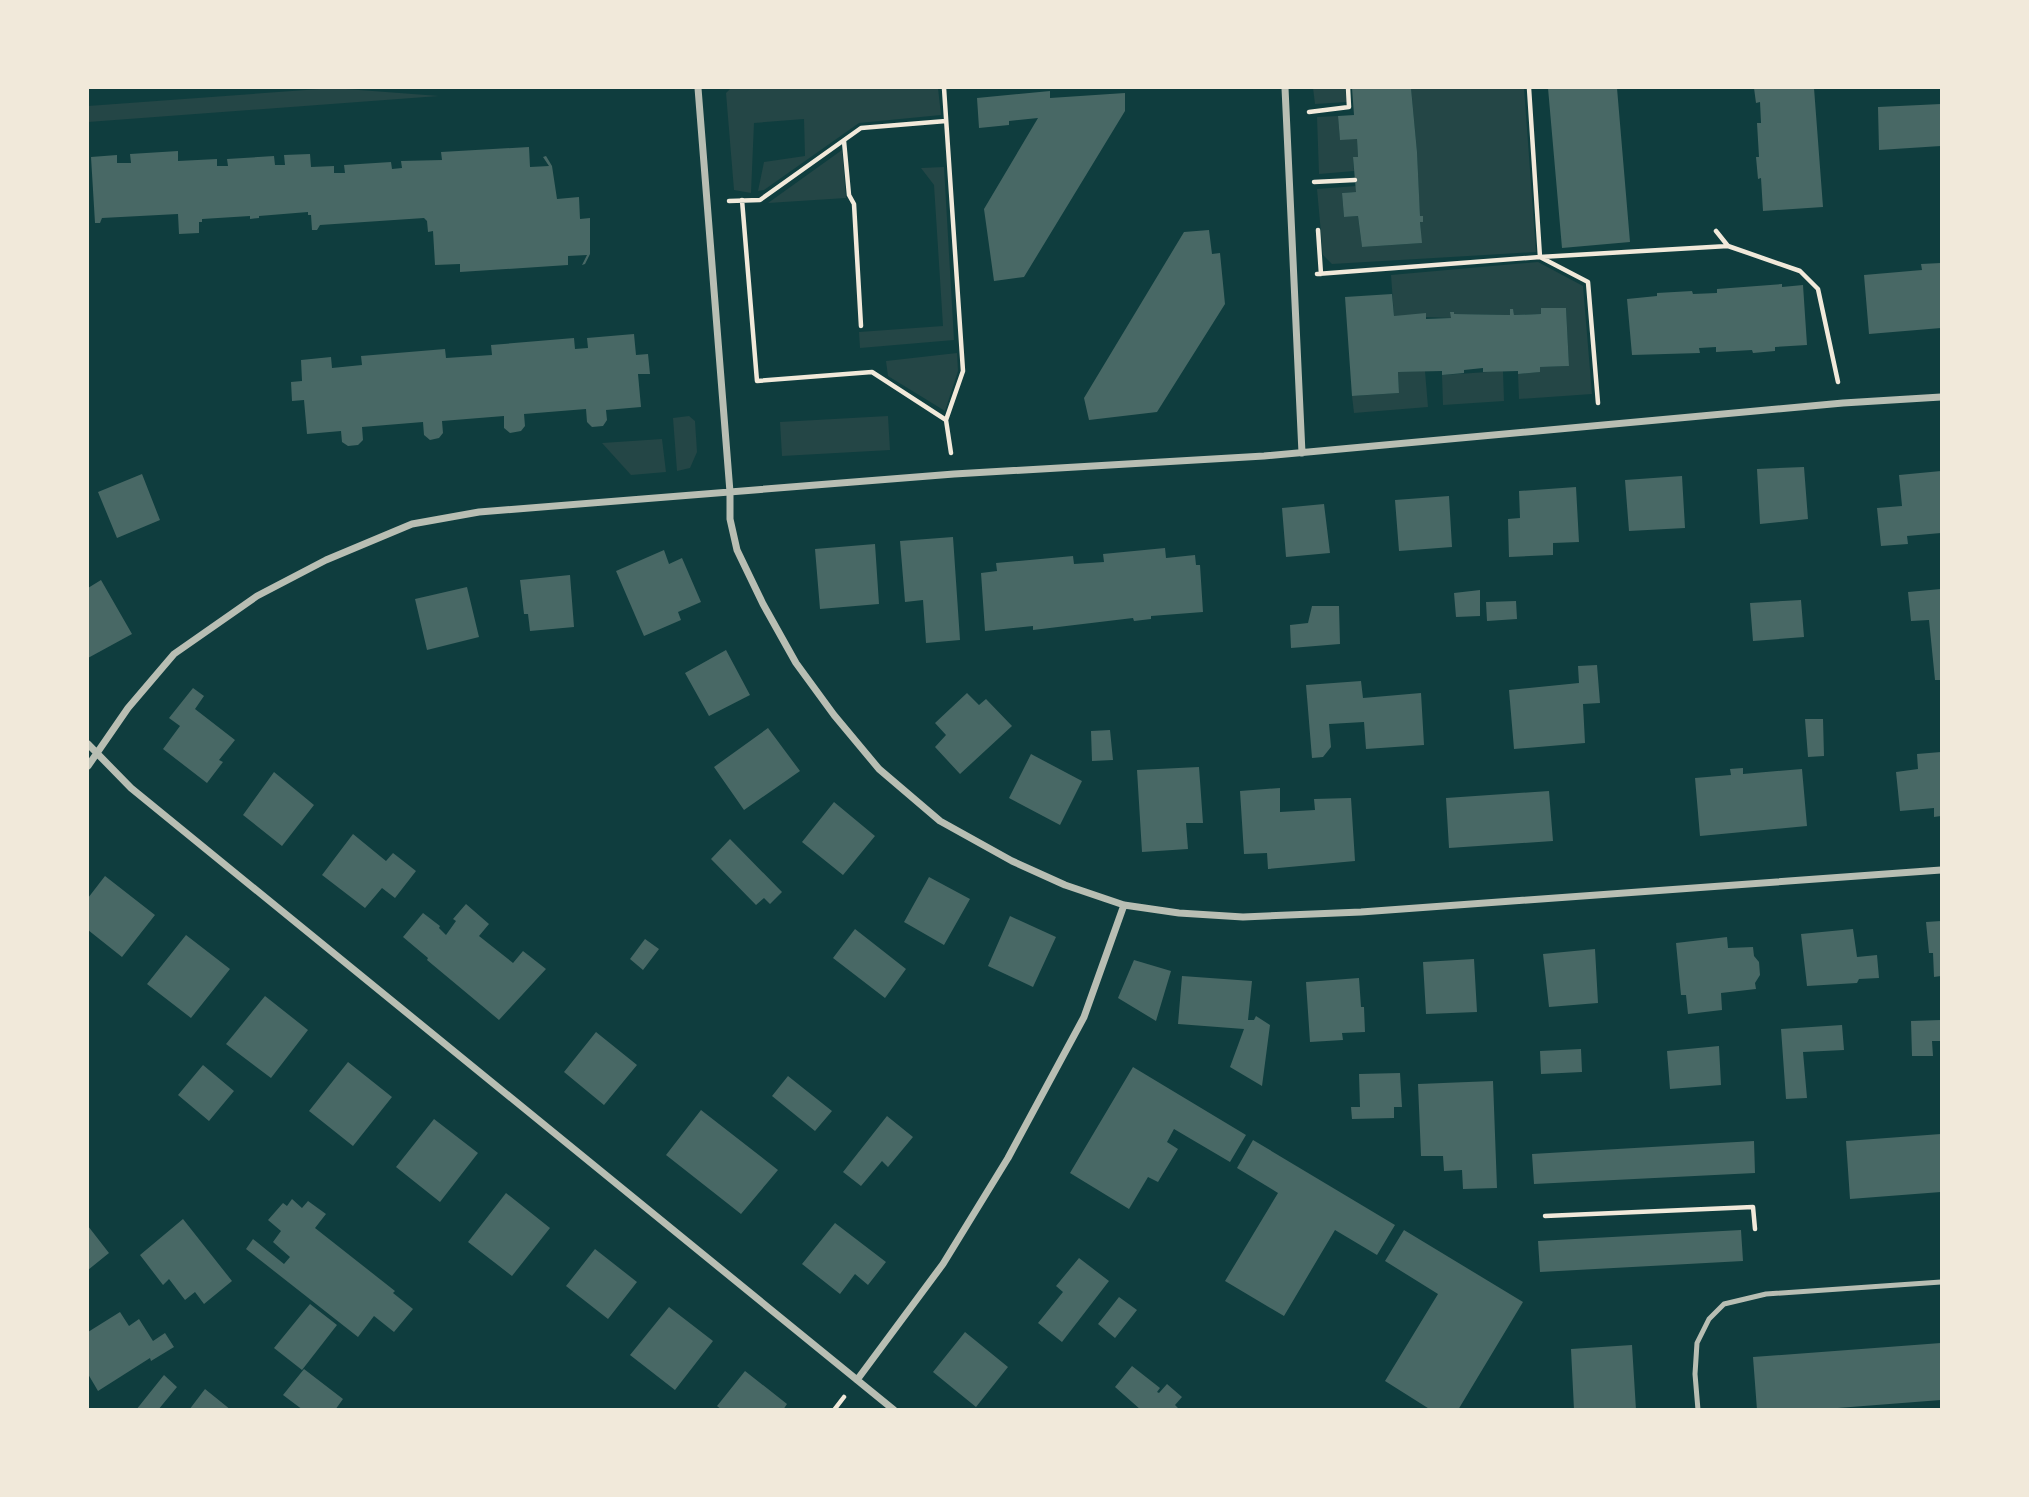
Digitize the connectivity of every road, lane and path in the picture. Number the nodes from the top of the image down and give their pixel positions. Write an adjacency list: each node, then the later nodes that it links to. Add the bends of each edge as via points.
1 (698, 88): 24 (street)
2 (944, 88): 7 (path)
3 (1285, 88): 16 (street)
4 (1348, 88): 6 (path, via 1352,107)
5 (1529, 88): 15 (path)
6 (1308, 112)
7 (946, 121): 8 (path, via 861,128); 21 (path, via 963,371)
8 (844, 140): 11 (path, via 760,200); 17 (path)
9 (1355, 180): 10 (path)
10 (1314, 182)
11 (742, 200): 12 (path); 21 (path, via 757,381 872,372)
12 (727, 201)
13 (1716, 231): 14 (path)
14 (1728, 246): 15 (path); 19 (path, via 1800,271 1818,289)
15 (1540, 257): 16 (path); 20 (path, via 1588,282)
16 (1294, 276): 23 (street)
17 (861, 326)
18 (1941, 397): 19 (street)
19 (1843, 403): 23 (street)
20 (1598, 404)
21 (946, 419): 22 (path)
22 (951, 453)
23 (1302, 453): 24 (street)
24 (730, 492): 26 (street, via 479,512 412,524 326,560 257,596 174,654); 29 (street, via 737,550 763,604 796,663 879,769 940,821 1012,861)
25 (88, 744): 26 (street)
26 (96, 754): 27 (street); 33 (street, via 131,788)
27 (88, 766)
28 (1941, 870): 29 (street, via 1243,918)
29 (1124, 905): 33 (street, via 1084,1017 1008,1158 943,1264)
30 (1545, 1216): 31 (path, via 1753,1207)
31 (1755, 1229)
32 (1941, 1282): 35 (lane, via 1766,1294 1724,1304 1709,1319 1697,1343)
33 (857, 1380): 34 (street)
34 (894, 1409)
35 (1698, 1409)

